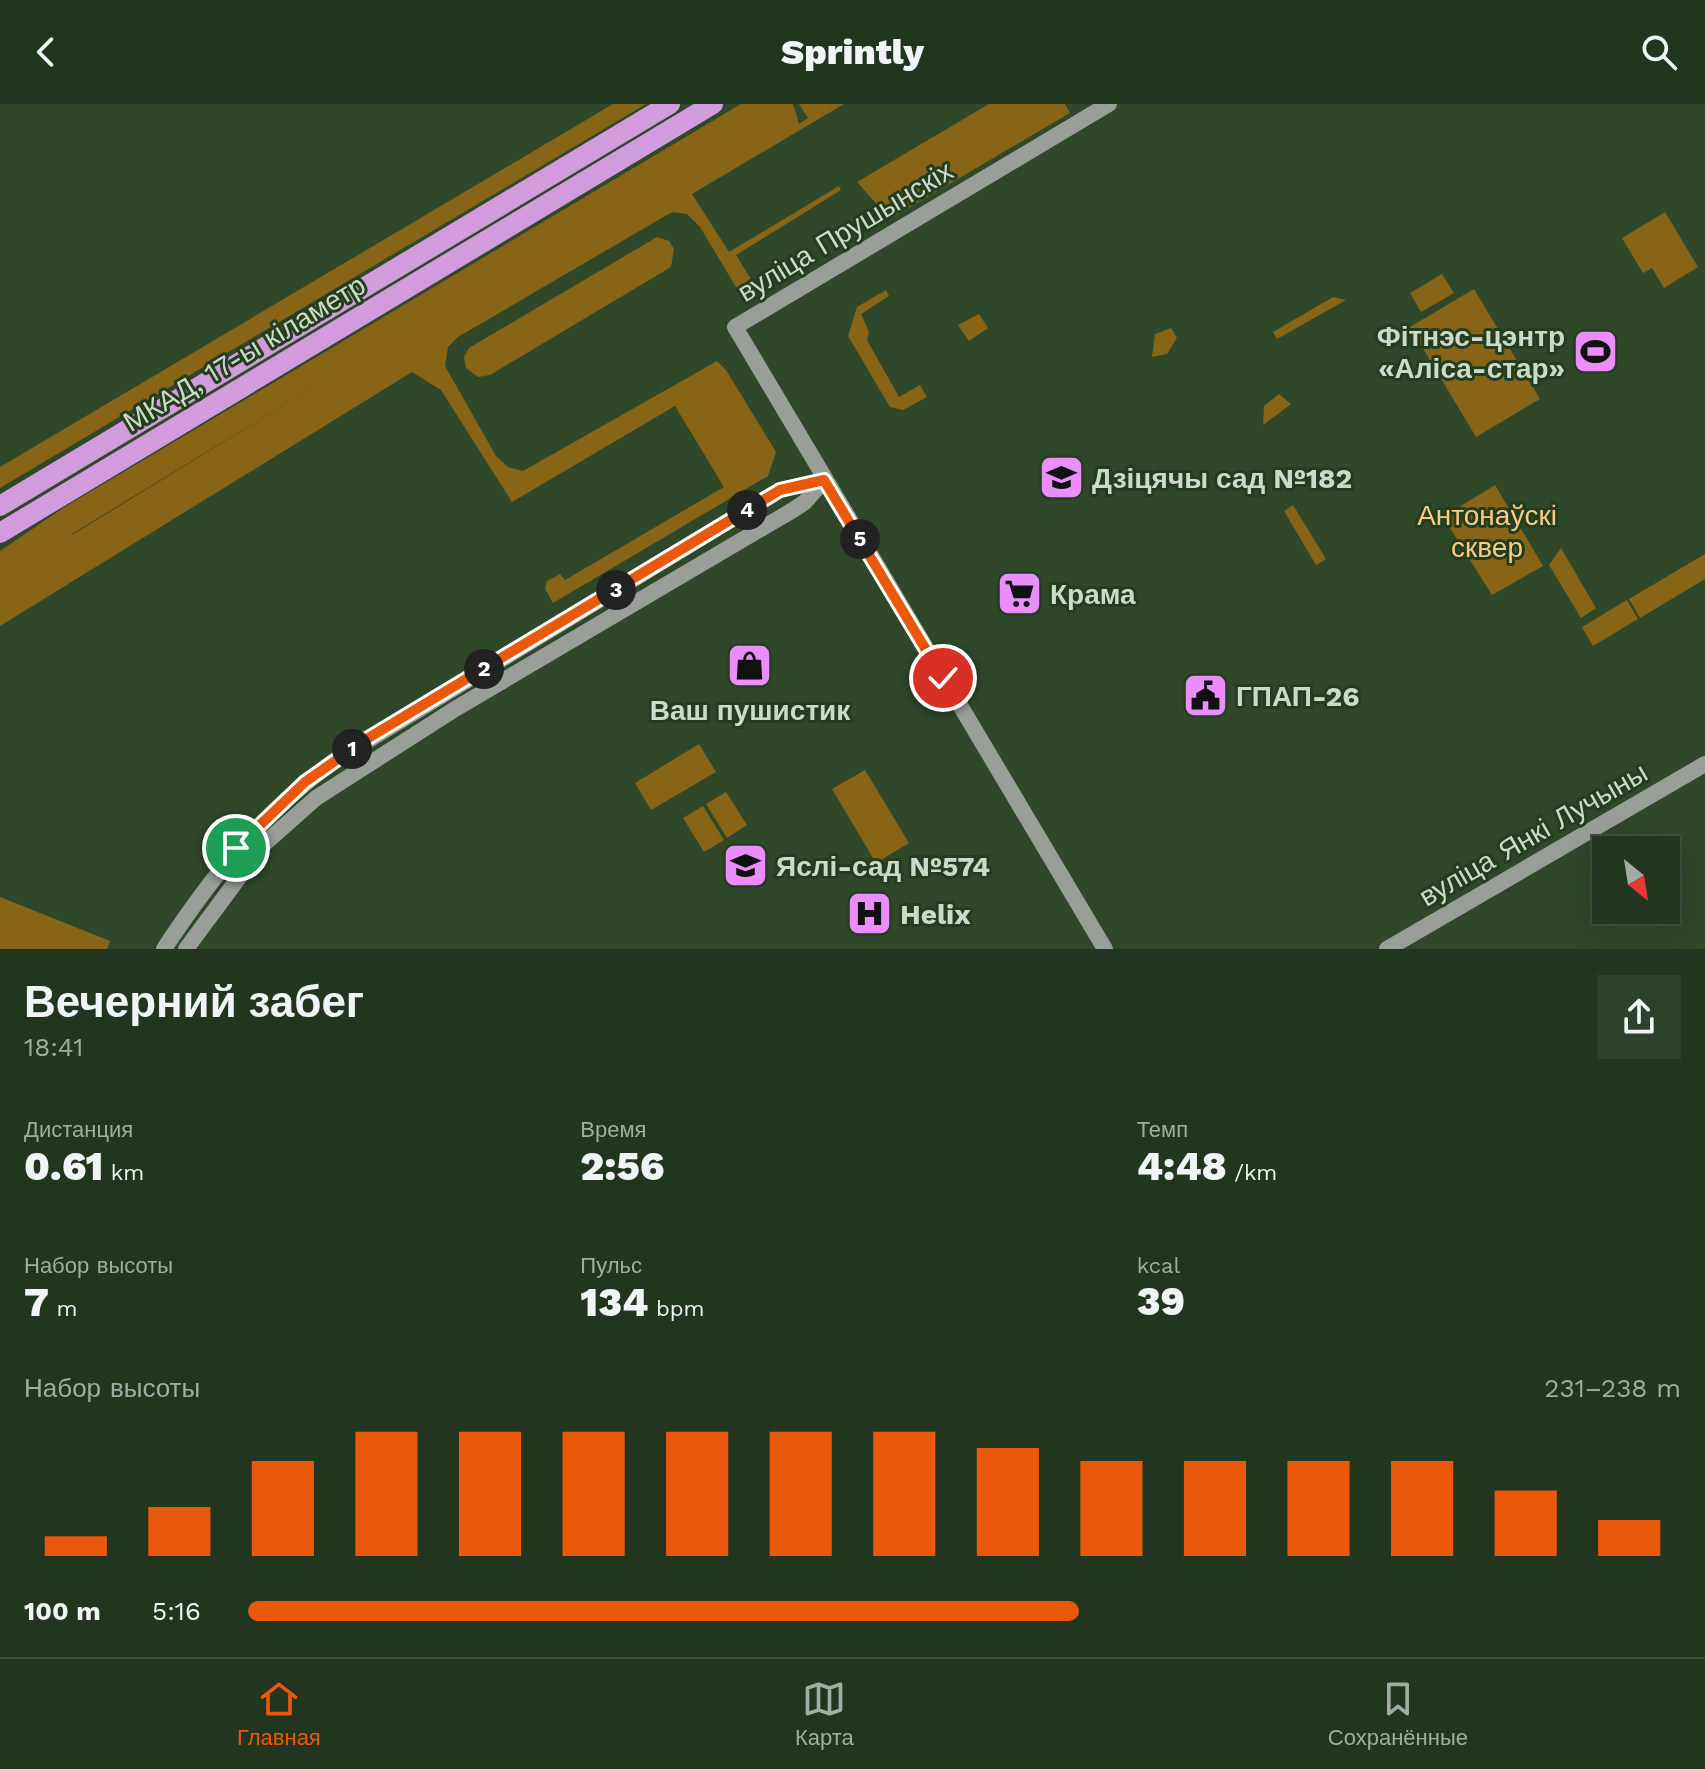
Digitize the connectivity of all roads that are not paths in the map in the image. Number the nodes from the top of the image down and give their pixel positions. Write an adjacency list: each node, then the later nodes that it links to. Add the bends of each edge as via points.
1 (670, 104): 5 (highway, МКАД, 17-ы кіламетр)
2 (713, 104): 6 (highway, МКАД, 17-ы кіламетр)
3 (1109, 104): 4 (street, вуліца Прушынскіх, via 735,327)
4 (824, 480): 8 (street, via 780,490 334,761 266,816 236,848); 9 (street, via 793,510 455,709 316,798 263,845); 10 (street, вуліца Прушынскіх)
5 (0, 506)
6 (0, 533)
7 (1705, 764): 11 (street, вуліца Янкі Лучыны)
8 (164, 949)
9 (186, 949)
10 (1105, 949)
11 (1387, 949)

